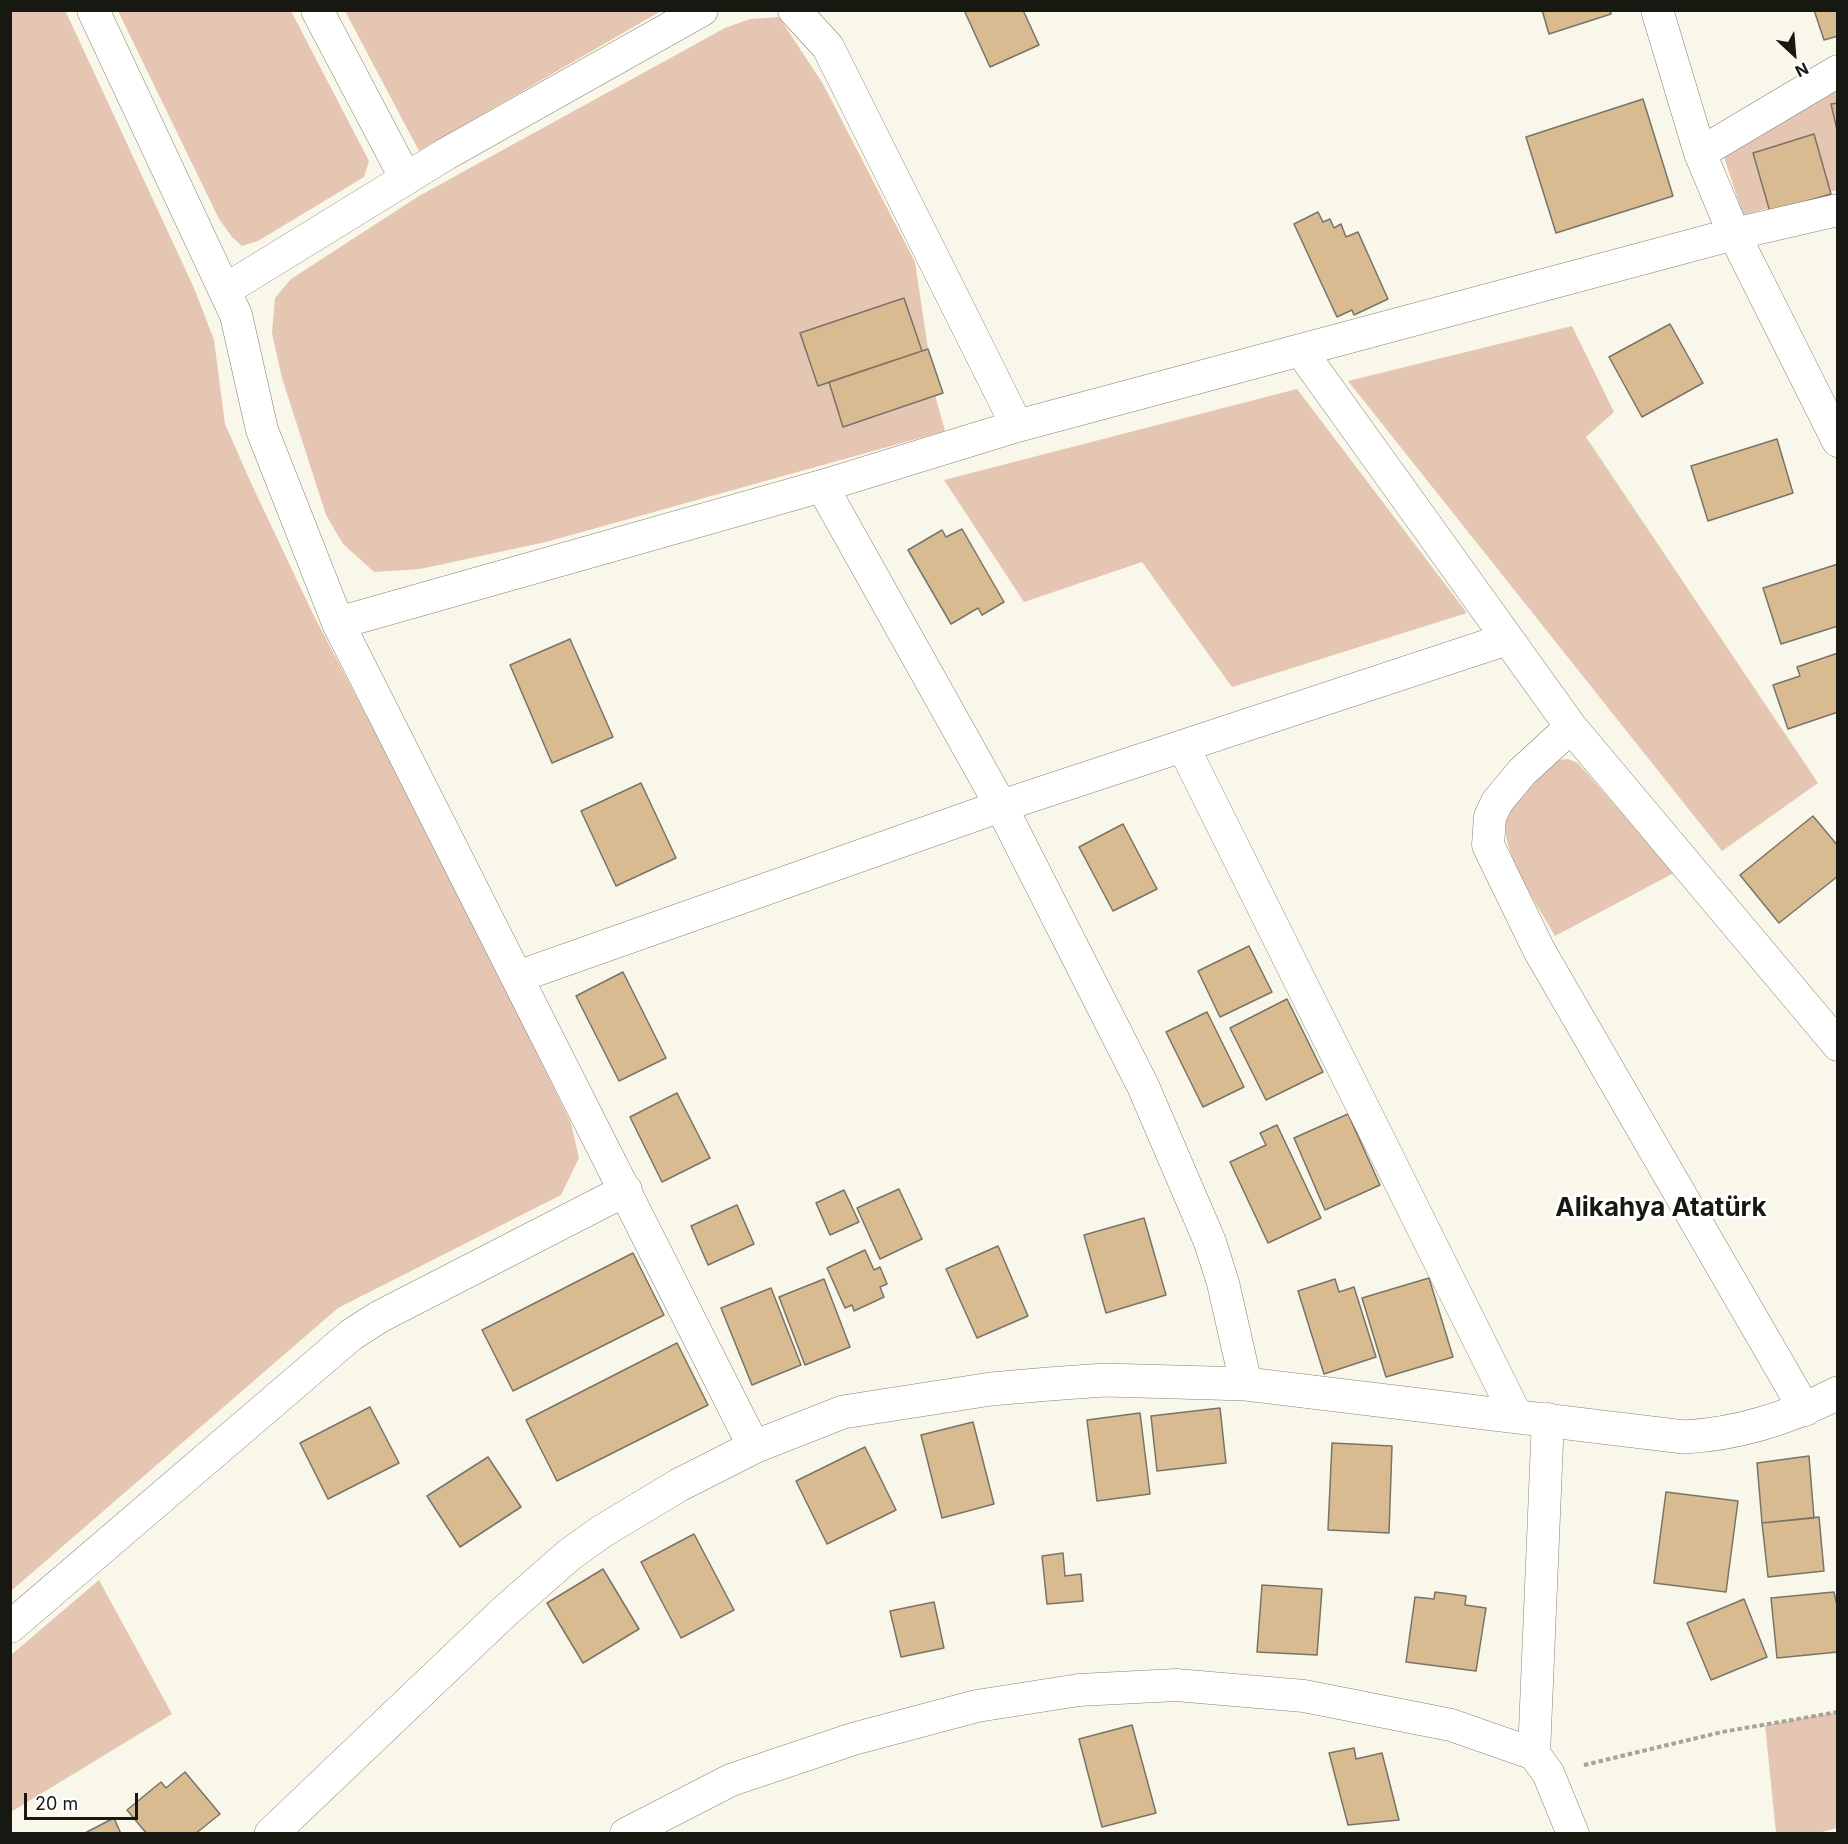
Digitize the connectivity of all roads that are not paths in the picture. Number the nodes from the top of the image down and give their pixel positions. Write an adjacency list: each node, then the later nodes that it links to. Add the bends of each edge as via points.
1 (93, 10): 11 (street)
2 (317, 10): 8 (street)
3 (702, 10): 8 (street)
4 (794, 10): 13 (street, via 828,46)
5 (1657, 10): 7 (street)
6 (1838, 71): 7 (street)
7 (1700, 153): 10 (street)
8 (406, 179): 11 (street)
9 (1838, 210): 10 (street)
10 (1734, 234): 12 (street); 14 (street)
11 (225, 290): 16 (street, via 236,315 262,430)
12 (1301, 351): 13 (street); 17 (street)
13 (1017, 426): 15 (street)
14 (1838, 441)
15 (822, 486): 16 (street); 20 (street)
16 (338, 623): 21 (street)
17 (1506, 639): 18 (street); 19 (street)
18 (1571, 727): 22 (street); 26 (street, via 1522,772 1497,802 1490,817 1488,845 1539,950)
19 (1183, 746): 20 (street); 27 (street)
20 (1001, 806): 21 (street); 24 (street, via 1143,1086 1194,1201 1223,1283)
21 (517, 977): 23 (street)
22 (1838, 1045)
23 (626, 1190): 28 (street); 29 (street, via 351,1335)
24 (1246, 1384): 27 (street); 28 (street, via 1105,1380 992,1389 843,1412)
25 (1838, 1393): 26 (street)
26 (1805, 1410): 27 (street, via 1748,1428 1684,1437)
27 (1532, 1417): 30 (street)
28 (754, 1447): 31 (street, via 643,1506 555,1567)
29 (10, 1627)
30 (1541, 1764): 32 (street, via 1451,1725 1304,1696 1176,1685 1079,1690 977,1706 853,1739 731,1780); 33 (street)
31 (271, 1833)
32 (626, 1833)
33 (1573, 1833)

